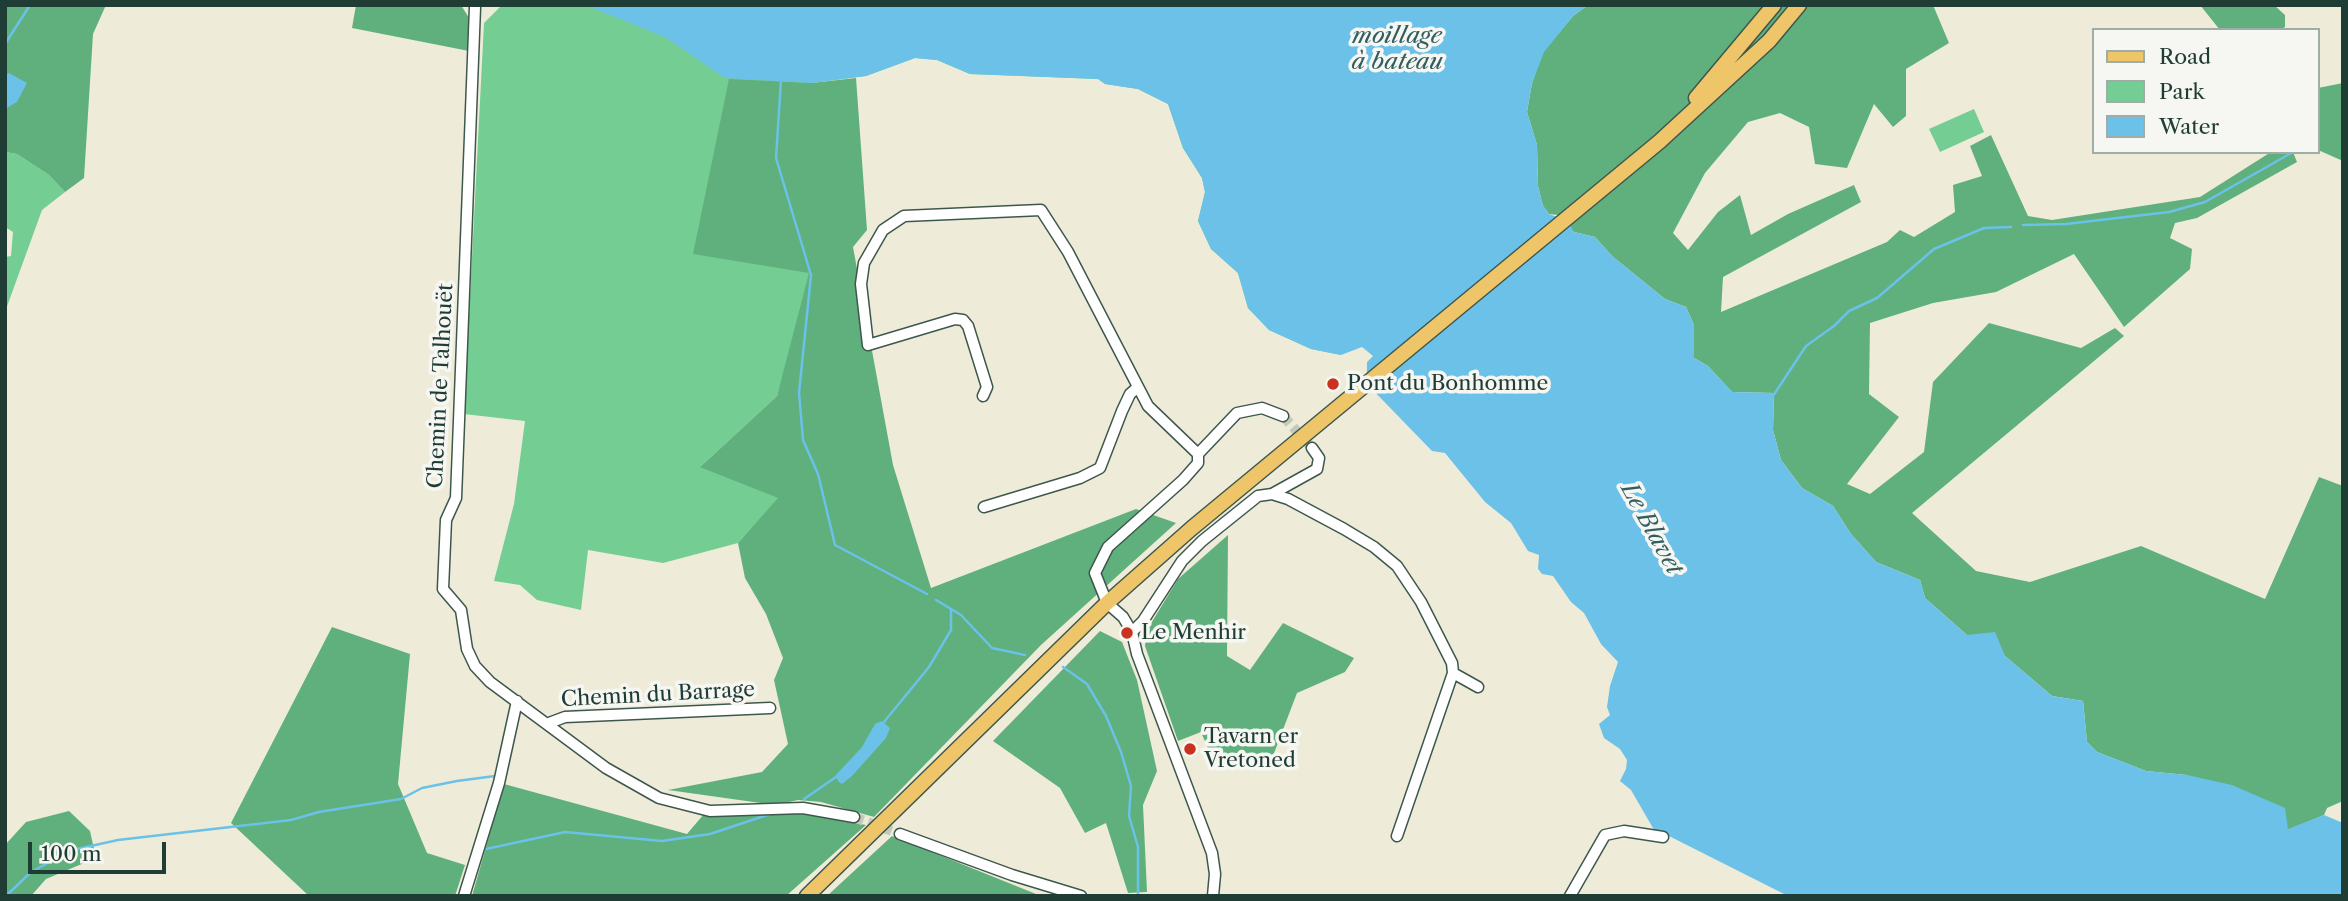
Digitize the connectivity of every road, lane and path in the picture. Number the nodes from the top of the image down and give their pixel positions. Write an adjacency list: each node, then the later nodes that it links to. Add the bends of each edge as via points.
1 (1774, 5): 4 (main road, via 1686,109)
2 (1799, 5): 4 (main road, via 1736,73 1660,142)
3 (475, 7): 16 (street, Chemin de Talhouët, via 456,498 446,520 443,589 461,610 467,649 475,666)
4 (1593, 194): 12 (main road)
5 (1138, 387): 6 (street, via 1047,216 1034,208 904,216 877,239 862,273 867,345 963,320 987,387); 9 (street, via 1159,419); 11 (street, via 1122,411 1100,468)
6 (983, 396)
7 (1283, 416): 9 (street, via 1262,408 1245,410 1227,422)
8 (1312, 448): 10 (street, via 1319,458 1317,469)
9 (1198, 454): 12 (street, via 1198,463 1183,480 1122,533 1101,559 1095,573)
10 (1272, 494): 13 (street, via 1258,496 1202,541 1182,561); 14 (street, via 1344,529 1397,566 1421,602)
11 (984, 507)
12 (1107, 603): 13 (street); 24 (main road)
13 (1132, 632): 26 (street, via 1212,853)
14 (1453, 673): 15 (street); 21 (street)
15 (1478, 687)
16 (517, 701): 18 (street, Chemin de Talhouët); 23 (street, via 499,783)
17 (771, 708): 18 (street, Chemin du Barrage, via 565,716)
18 (549, 723): 19 (street, Chemin de Talhouët, via 624,780 676,804 720,811 803,808)
19 (854, 817)
20 (900, 834): 25 (street)
21 (1398, 836)
22 (1662, 837): 27 (street, via 1624,831 1605,835)
23 (464, 896)
24 (807, 896)
25 (1081, 896)
26 (1213, 896)
27 (1570, 896)

